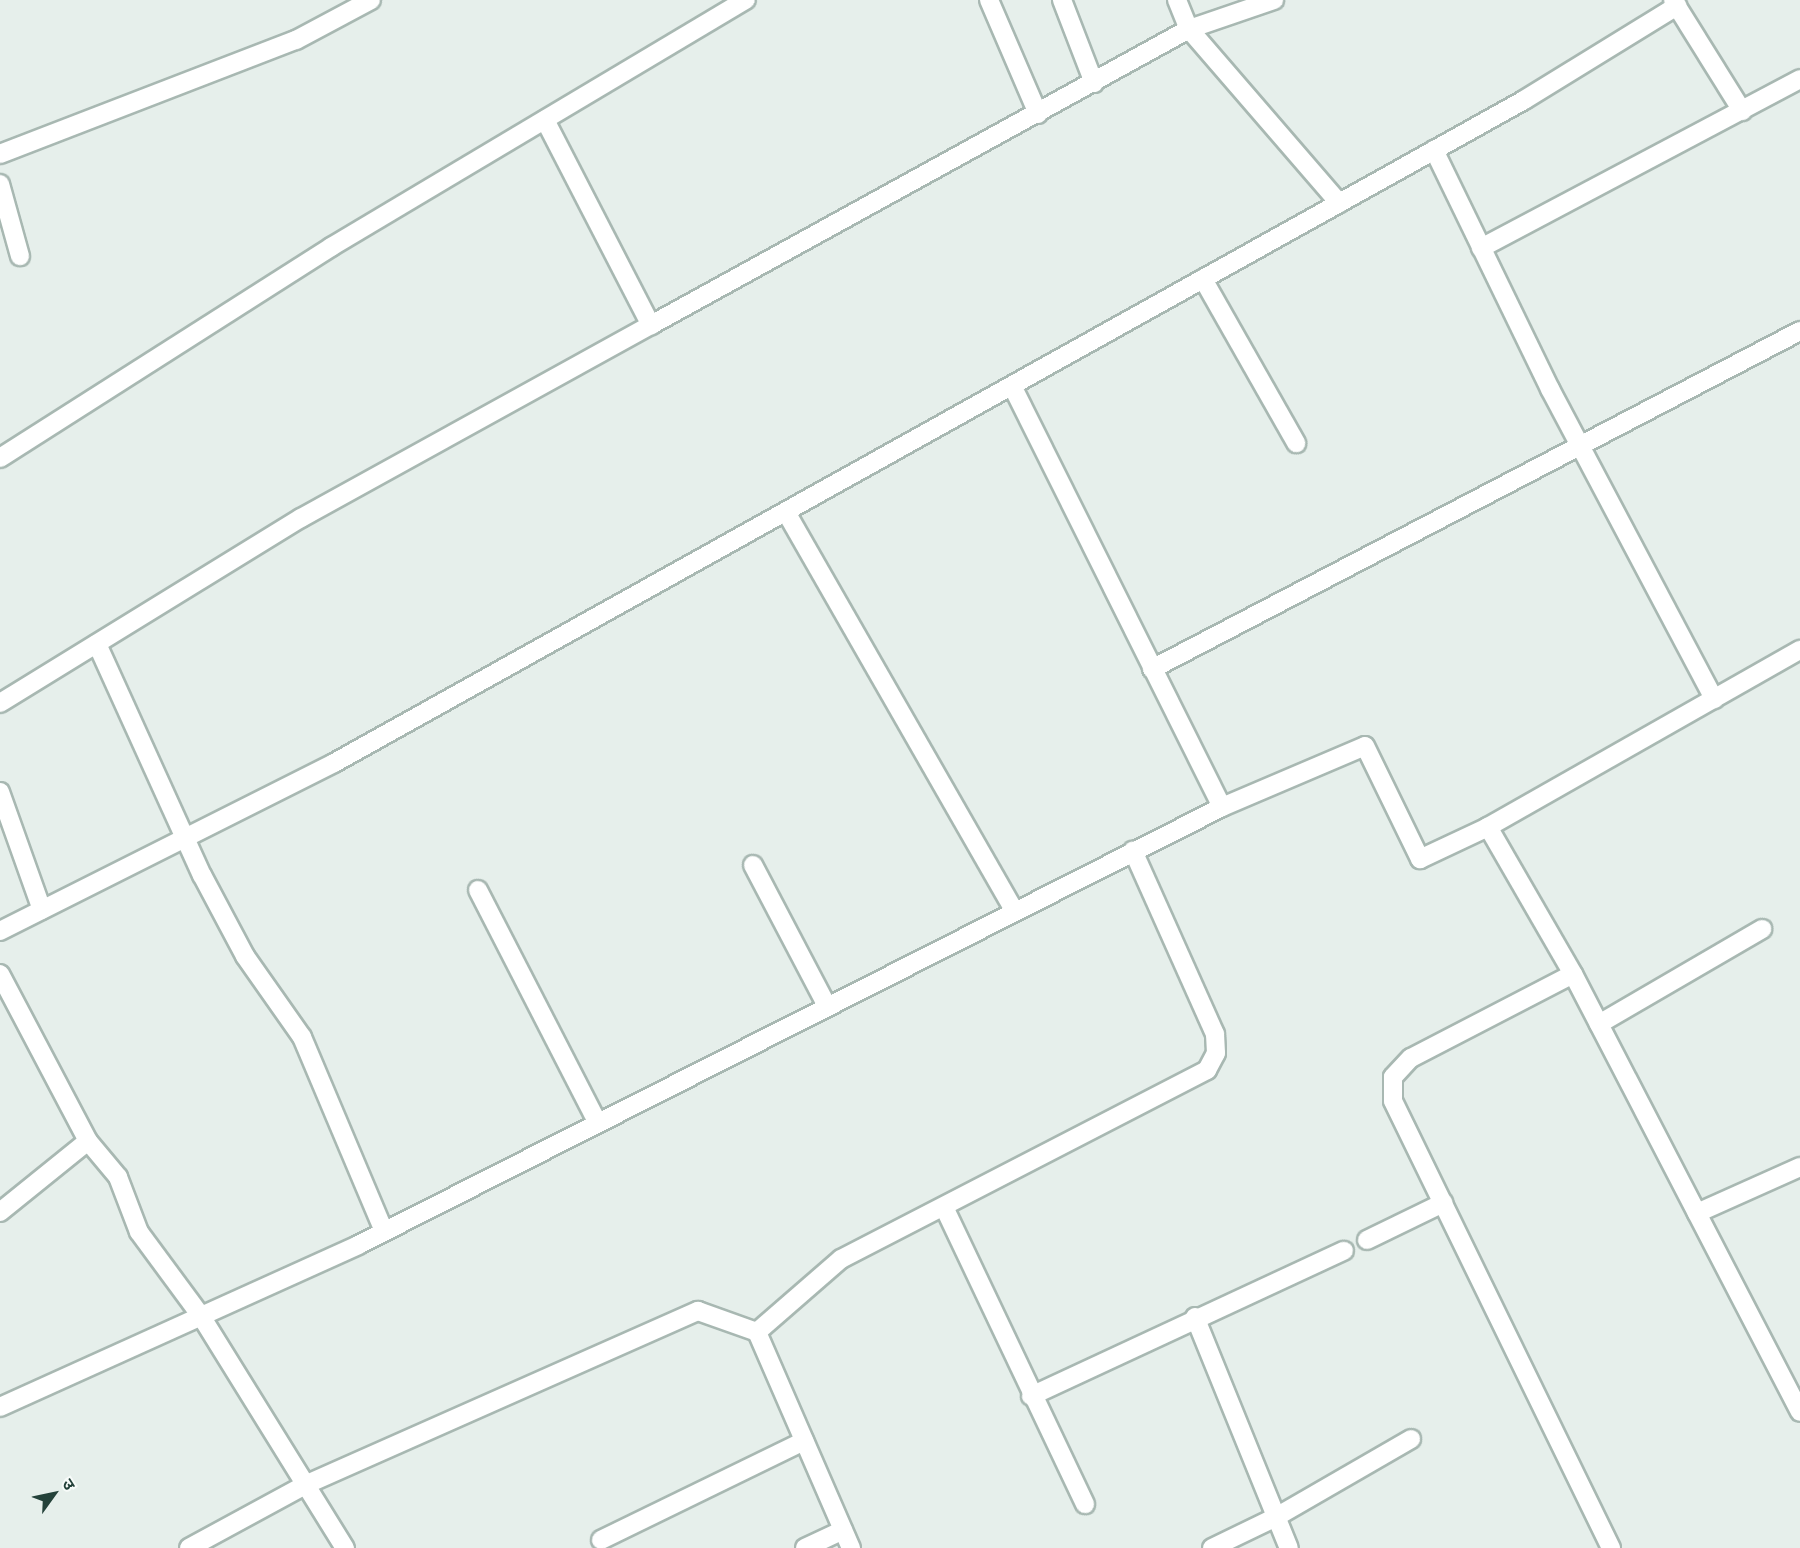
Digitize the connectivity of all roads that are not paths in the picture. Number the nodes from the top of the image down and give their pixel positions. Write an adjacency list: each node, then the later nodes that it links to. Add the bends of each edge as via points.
1 (371, 0): 15 (street, via 296,40)
2 (746, 0): 13 (street)
3 (989, 0): 12 (street)
4 (1062, 0): 10 (street)
5 (1177, 0): 8 (street)
6 (1274, 0): 8 (street)
7 (1675, 3): 11 (street); 14 (street)
8 (1189, 29): 10 (street); 17 (street)
9 (1800, 79): 11 (street)
10 (1094, 82): 12 (street)
11 (1742, 111): 18 (street)
12 (1038, 114): 21 (street)
13 (545, 120): 21 (street); 26 (street, via 331,247)
14 (1434, 150): 17 (street); 18 (street)
15 (0, 154)
16 (0, 184): 19 (street)
17 (1339, 203): 20 (street)
18 (1481, 248): 25 (street)
19 (20, 256)
20 (1203, 279): 23 (street); 24 (street)
21 (651, 325): 28 (street, via 301,518)
22 (1800, 331): 25 (street)
23 (1012, 386): 27 (street); 30 (street)
24 (1296, 443)
25 (1581, 443): 30 (street); 31 (street)
26 (0, 458)
27 (786, 512): 36 (street, via 334,764); 41 (street)
28 (97, 644): 32 (street); 36 (street)
29 (1800, 650): 31 (street)
30 (1152, 669): 34 (street)
31 (1714, 699): 35 (street)
32 (0, 703)
33 (0, 792): 40 (street)
34 (1222, 807): 35 (street, via 1365,746 1420,859); 37 (street)
35 (1488, 827): 45 (street)
36 (184, 839): 40 (street); 55 (street, via 245,956 302,1037)
37 (1133, 851): 41 (street); 52 (street, via 1215,1034 1216,1053 1207,1070)
38 (753, 865): 46 (street)
39 (478, 890): 48 (street)
40 (42, 910): 43 (street)
41 (1014, 910): 46 (street)
42 (1761, 929): 47 (street)
43 (0, 931)
44 (0, 974): 49 (street)
45 (1573, 974): 47 (street); 51 (street, via 1411,1058 1393,1077 1393,1101)
46 (826, 1004): 48 (street)
47 (1599, 1024): 54 (street)
48 (596, 1120): 55 (street)
49 (88, 1141): 53 (street); 58 (street, via 118,1177 139,1232)
50 (1800, 1167): 54 (street)
51 (1443, 1203): 56 (street); 77 (street)
52 (944, 1207): 60 (street, via 841,1259); 61 (street)
53 (0, 1212)
54 (1697, 1213): 63 (street)
55 (384, 1231): 58 (street)
56 (1367, 1240)
57 (1344, 1251): 59 (street)
58 (201, 1316): 62 (street); 66 (street)
59 (1195, 1317): 61 (street); 68 (street)
60 (757, 1332): 65 (street); 66 (street, via 698,1311)
61 (1031, 1396): 67 (street)
62 (0, 1407)
63 (1800, 1412)
64 (1411, 1439): 68 (street)
65 (804, 1441): 69 (street); 70 (street)
66 (305, 1485): 71 (street); 72 (street)
67 (1085, 1504)
68 (1276, 1517): 75 (street); 76 (street)
69 (843, 1530): 73 (street); 74 (street)
70 (601, 1540)
71 (189, 1548)
72 (345, 1548)
73 (805, 1548)
74 (851, 1548)
75 (1212, 1548)
76 (1288, 1548)
77 (1611, 1548)

